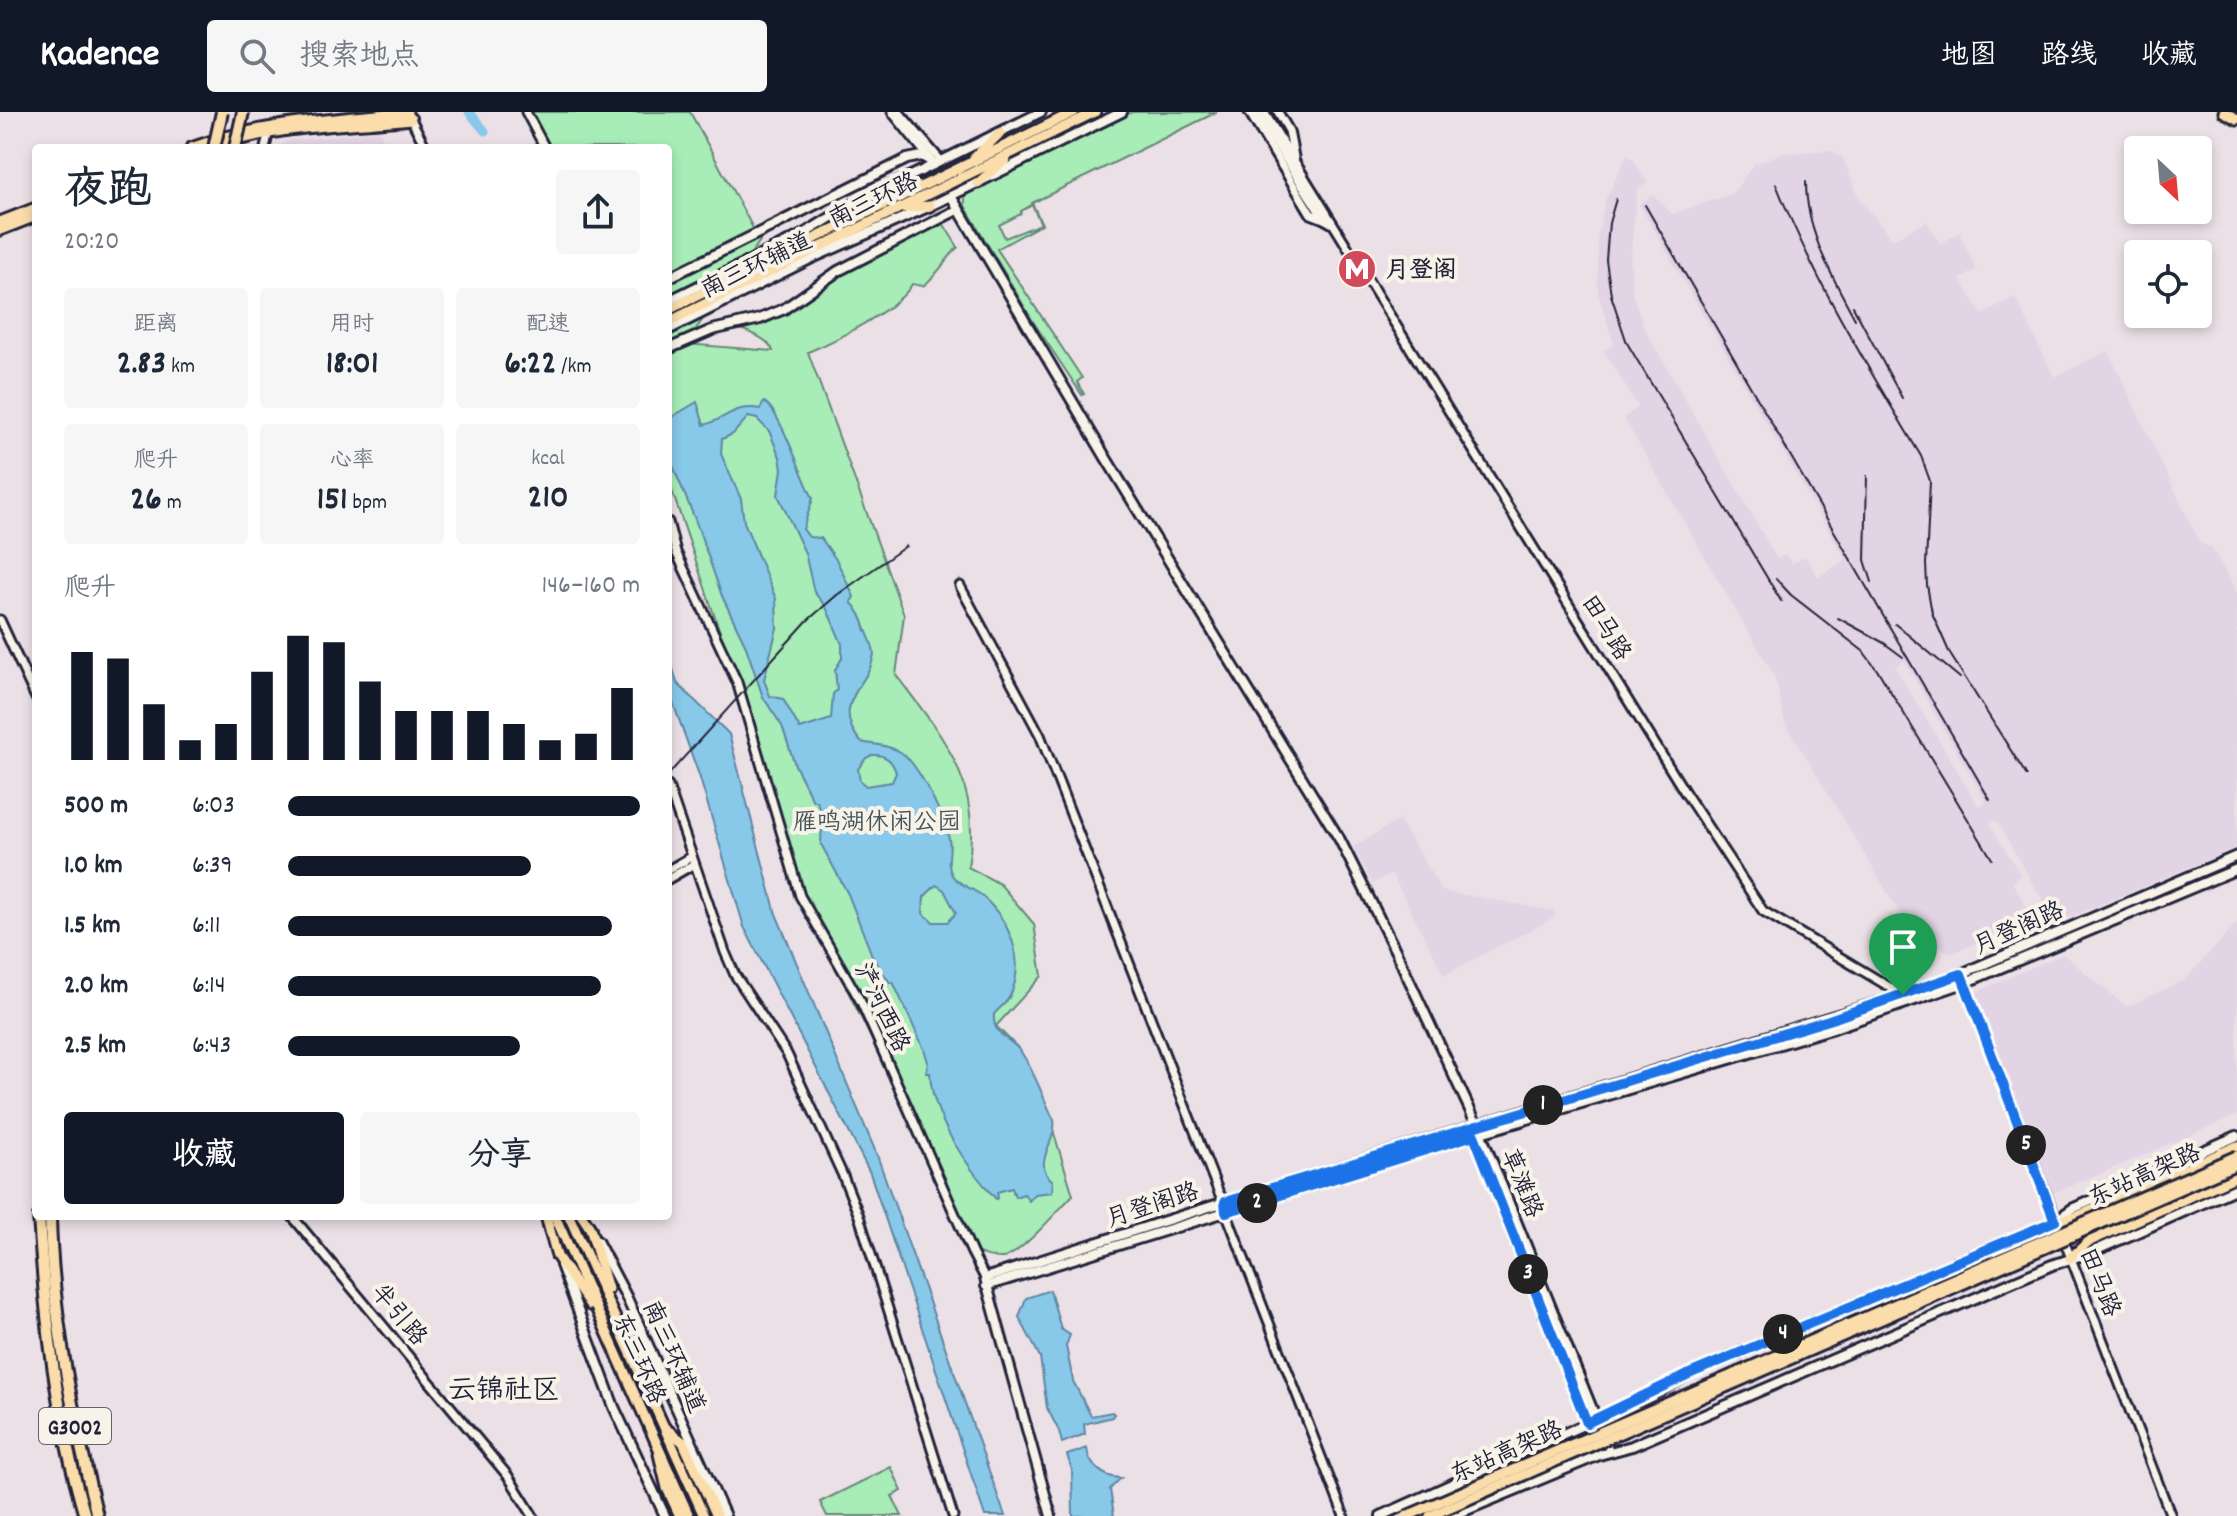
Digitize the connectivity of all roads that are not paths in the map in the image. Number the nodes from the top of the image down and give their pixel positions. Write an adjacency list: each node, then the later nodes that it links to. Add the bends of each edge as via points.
1 (222, 112): 21 (highway, bridge)
2 (243, 112): 23 (highway, bridge)
3 (526, 112): 26 (street)
4 (892, 112): 29 (street)
5 (899, 112): 29 (street)
6 (1041, 112): 17 (main road, 南三环辅道)
7 (1074, 112): 30 (main road, 南三环路)
8 (1095, 112): 27 (main road, 南三环路)
9 (1122, 112): 31 (main road, 南三环辅道)
10 (1249, 112): 38 (street, via 1311,214)
11 (1256, 112): 18 (street, 田马路)
12 (1264, 112): 18 (street, 田马路)
13 (1278, 112): 28 (street, via 1293,142)
14 (2224, 112): 16 (main road)
15 (408, 114): 19 (main road); 20 (main road, via 269,126); 25 (street)
16 (2237, 119)
17 (1000, 133): 29 (main road, 南三环辅道); 30 (main road)
18 (1274, 134): 28 (street, 田马路); 38 (street, 田马路)
19 (268, 135): 22 (main road); 24 (street)
20 (203, 144)
21 (214, 144)
22 (230, 144)
23 (236, 144)
24 (266, 144)
25 (424, 144)
26 (543, 144)
27 (1016, 151): 31 (main road); 34 (main road, 南三环路)
28 (1295, 160): 40 (street, 田马路)
29 (938, 163): 42 (main road, 南三环辅道, via 846,208); 43 (main road, via 922,156 907,159)
30 (968, 164): 42 (main road, 南三环路)
31 (978, 183): 32 (main road, 南三环辅道)
32 (951, 196): 33 (main road, 南三环辅道); 36 (main road)
33 (930, 206): 34 (main road); 42 (main road, 南三环辅道)
34 (898, 209): 42 (main road, 南三环路)
35 (32, 210): 39 (main road)
36 (957, 210): 48 (main road, via 838,271 784,309); 61 (main road, via 1340,840)
37 (32, 218): 41 (main road)
38 (1324, 219): 40 (street, 田马路)
39 (0, 222)
40 (1333, 224): 60 (street, 田马路, via 1763,911)
41 (0, 230)
42 (775, 263): 44 (main road, 南三环辅道); 45 (main road, 南三环路); 46 (main road, 南三环路); 47 (main road, 南三环辅道)
43 (672, 276)
44 (672, 300)
45 (672, 308)
46 (672, 320)
47 (672, 327)
48 (672, 347)
49 (672, 537): 81 (street, 浐河西路, via 737,682 800,896 861,1002)
50 (960, 586): 68 (street, via 1040,735)
51 (0, 620): 52 (street)
52 (32, 689)
53 (672, 798): 55 (street)
54 (2237, 856): 59 (main road, 月登阁路)
55 (693, 861): 56 (street); 58 (street); 99 (street, via 735,975 787,1054 849,1189)
56 (672, 869)
57 (2237, 869): 59 (main road, 月登阁路)
58 (672, 876)
59 (1963, 979): 60 (main road, 月登阁路); 61 (main road, 月登阁路, via 1834,1028); 77 (street, 田马路)
60 (1903, 995): 61 (main road, 月登阁路)
61 (1478, 1131): 68 (main road, 月登阁路); 69 (main road, 月登阁路); 85 (street, 草滩路)
62 (2237, 1136): 77 (main road)
63 (2237, 1146): 77 (main road, via 2076,1217)
64 (2237, 1156): 103 (main road, 东站高架路, bridge)
65 (2237, 1164): 104 (main road, 东站高架路, bridge)
66 (2237, 1176): 80 (main road, via 2088,1242)
67 (2237, 1188): 80 (main road)
68 (1225, 1202): 69 (street); 81 (main road, 月登阁路)
69 (1226, 1212): 81 (main road, 月登阁路); 101 (street)
70 (40, 1220): 83 (highway, G3002)
71 (50, 1220): 83 (highway, G3002)
72 (295, 1220): 92 (street, 半引路, via 508,1476)
73 (545, 1220): 79 (main road)
74 (557, 1220): 82 (main road, 东三环路)
75 (571, 1220): 84 (main road, 东三环路)
76 (585, 1220): 78 (main road)
77 (2055, 1221): 80 (street, 田马路); 85 (main road, via 1689,1374)
78 (590, 1228): 84 (main road); 98 (main road, 南三环辅道)
79 (557, 1256): 82 (main road); 93 (main road, via 614,1407)
80 (2070, 1258): 88 (main road); 106 (street, 田马路)
81 (986, 1282): 100 (main road, 浐河西路)
82 (605, 1327): 87 (main road, 东三环路)
83 (54, 1336): 90 (highway, G3002, via 64,1435); 91 (highway, G3002)
84 (636, 1363): 86 (main road, 东三环路)
85 (1591, 1421): 88 (street, 草滩路); 89 (street, 草滩路); 102 (main road)
86 (665, 1428): 96 (main road, 东三环路); 97 (main road, via 683,1442)
87 (655, 1439): 94 (main road); 95 (main road, 东三环路)
88 (1610, 1452): 89 (main road)
89 (1599, 1455): 105 (main road)
90 (85, 1516)
91 (97, 1516)
92 (533, 1516)
93 (665, 1516)
94 (680, 1516)
95 (689, 1516)
96 (704, 1516)
97 (717, 1516)
98 (725, 1516)
99 (953, 1516)
100 (1051, 1516)
101 (1344, 1516)
102 (1381, 1516)
103 (1407, 1516)
104 (1430, 1516)
105 (1452, 1516)
106 (2171, 1516)

